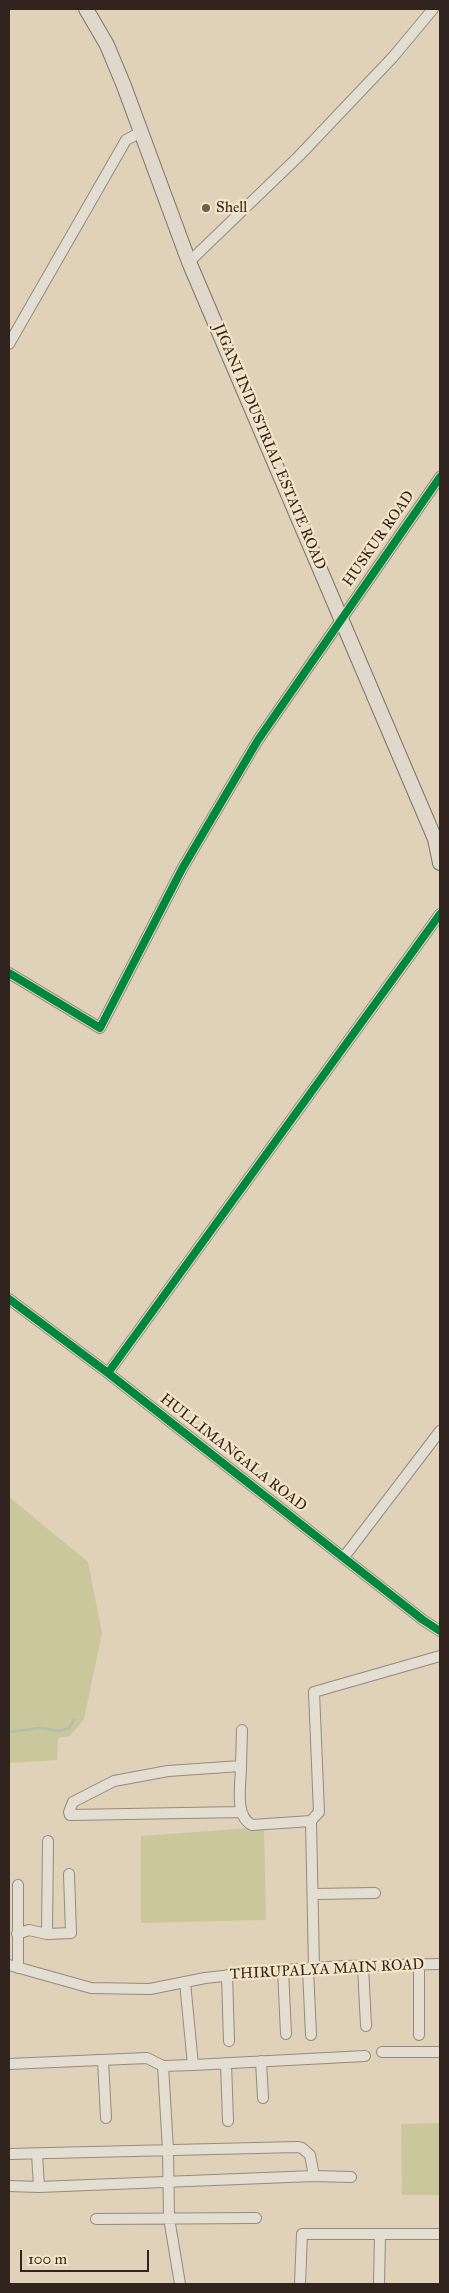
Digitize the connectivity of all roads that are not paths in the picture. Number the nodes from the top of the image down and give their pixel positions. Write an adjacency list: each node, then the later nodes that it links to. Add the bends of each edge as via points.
1 (86, 9): 3 (main road, JIGANI INDUSTRIAL ESTATE ROAD, via 107,45)
2 (433, 9): 4 (street, via 393,57 299,156)
3 (141, 132): 4 (main road, JIGANI INDUSTRIAL ESTATE ROAD); 5 (street, via 126,140)
4 (189, 262): 7 (main road, JIGANI INDUSTRIAL ESTATE ROAD)
5 (9, 344)
6 (440, 477): 7 (street, HUSKUR ROAD)
7 (341, 618): 8 (main road, JIGANI INDUSTRIAL ESTATE ROAD); 11 (street, HUSKUR ROAD, via 258,740 182,869 100,1028)
8 (438, 842): 9 (main road, JIGANI INDUSTRIAL ESTATE ROAD, via 436,851)
9 (440, 862)
10 (440, 914): 13 (street)
11 (9, 973)
12 (9, 1299): 13 (street, HULLIMANGALA ROAD)
13 (108, 1373): 15 (street, HULLIMANGALA ROAD)
14 (440, 1431): 15 (street)
15 (344, 1557): 16 (street, HULLIMANGALA ROAD)
16 (440, 1631)
17 (440, 1656): 21 (street, via 314,1692 319,1812)
18 (242, 1730): 19 (street)
19 (241, 1766): 20 (street); 20 (street, via 168,1771 114,1781 73,1802 69,1812 70,1815)
20 (241, 1812): 21 (street, via 244,1820 252,1825)
21 (311, 1821): 26 (street)
22 (48, 1841): 28 (street)
23 (69, 1874): 28 (street, via 71,1933)
24 (18, 1885): 27 (street)
25 (375, 1893): 26 (street)
26 (313, 1894): 33 (street)
27 (17, 1934): 28 (street, via 29,1930); 31 (street)
28 (47, 1934)
29 (440, 1964): 30 (street, THIRUPALYA MAIN ROAD)
30 (418, 1965): 32 (street, THIRUPALYA MAIN ROAD); 40 (street)
31 (14, 1966): 36 (street, THIRUPALYA MAIN ROAD, via 92,1988 150,1989)
32 (363, 1966): 33 (street, THIRUPALYA MAIN ROAD); 37 (street)
33 (311, 1968): 34 (street, THIRUPALYA MAIN ROAD); 39 (street)
34 (283, 1970): 35 (street, THIRUPALYA MAIN ROAD); 38 (street)
35 (227, 1975): 36 (street, THIRUPALYA MAIN ROAD); 41 (street)
36 (185, 1982): 49 (street)
37 (366, 2026)
38 (286, 2034)
39 (311, 2035)
40 (419, 2035)
41 (229, 2041)
42 (382, 2052): 43 (street)
43 (440, 2052)
44 (365, 2056): 46 (street)
45 (103, 2060): 48 (street); 50 (street, via 147,2058); 52 (street)
46 (261, 2061): 47 (street); 51 (street)
47 (226, 2063): 49 (street); 53 (street)
48 (9, 2064)
49 (192, 2065): 50 (street)
50 (163, 2066): 54 (street)
51 (263, 2098)
52 (106, 2118)
53 (228, 2121)
54 (168, 2150): 56 (street); 57 (street, via 297,2147 310,2155); 59 (street)
55 (9, 2154): 56 (street)
56 (37, 2154): 61 (street)
57 (314, 2176): 58 (street); 59 (street)
58 (351, 2177)
59 (168, 2182): 61 (street); 62 (street)
60 (9, 2186): 61 (street)
61 (39, 2187)
62 (169, 2218): 63 (street); 64 (street); 67 (street)
63 (256, 2218)
64 (96, 2219)
65 (380, 2234): 66 (street); 68 (street, via 302,2234); 69 (street)
66 (440, 2234)
67 (180, 2284)
68 (300, 2284)
69 (379, 2284)

